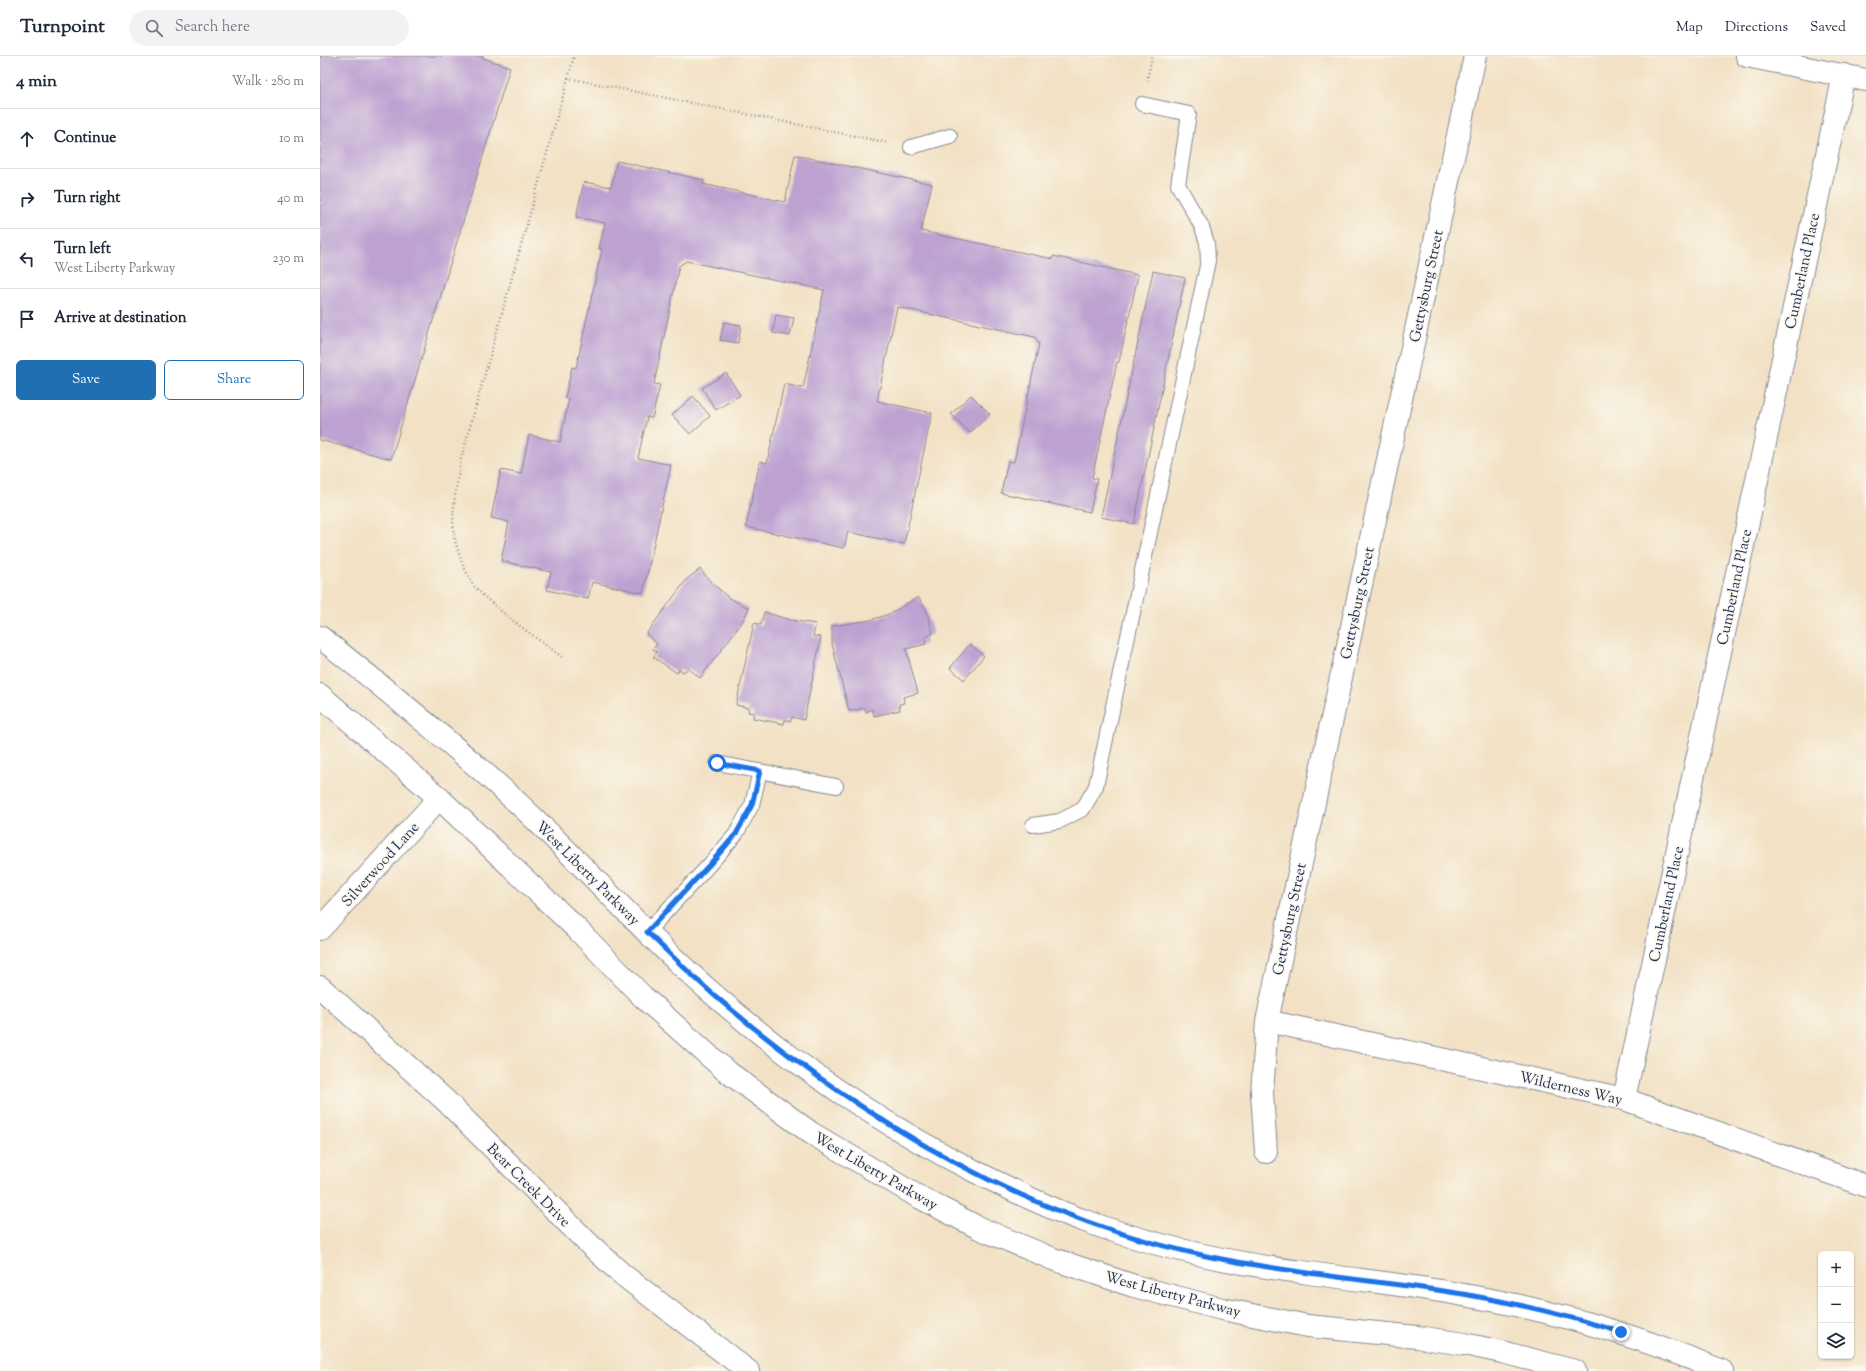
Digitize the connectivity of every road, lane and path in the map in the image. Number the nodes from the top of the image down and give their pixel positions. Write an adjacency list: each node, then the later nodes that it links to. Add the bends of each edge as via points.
1 (574, 56): 5 (path)
2 (1475, 56): 21 (street, Gettysburg Street)
3 (1747, 56): 4 (street)
4 (1844, 75): 6 (street); 22 (street, Cumberland Place)
5 (568, 78): 9 (path); 11 (path, via 461,459 454,504 454,535 475,587)
6 (1866, 80)
7 (1142, 104): 17 (lane, via 1189,114 1178,185 1202,227 1207,243 1208,261 1096,786 1083,809 1060,822)
8 (950, 136): 9 (lane)
9 (911, 147)
10 (320, 637): 19 (street, West Liberty Parkway, via 403,703 522,807)
11 (562, 657)
12 (320, 695): 16 (street, West Liberty Parkway)
13 (717, 763): 14 (lane)
14 (760, 771): 15 (lane); 19 (lane, via 752,805 736,834)
15 (836, 786)
16 (439, 798): 18 (street, Silverwood Lane); 26 (street, West Liberty Parkway, via 577,929 643,997 724,1070 818,1137 917,1196 978,1228 1053,1259 1126,1284 1222,1309 1308,1326 1464,1344)
17 (1033, 825)
18 (320, 929)
19 (647, 932): 27 (street, West Liberty Parkway, via 711,993 768,1040 837,1091 932,1150 1004,1186 1086,1222 1169,1248 1211,1257 1464,1294 1548,1311 1621,1332)
20 (320, 987): 25 (street, Bear Creek Drive, via 446,1101 623,1275)
21 (1267, 1021): 22 (street, Wilderness Way); 23 (street, Gettysburg Street, via 1262,1093)
22 (1624, 1100): 24 (street, Wilderness Way)
23 (1266, 1152)
24 (1866, 1186)
25 (748, 1371)
26 (1575, 1371)
27 (1722, 1371)

